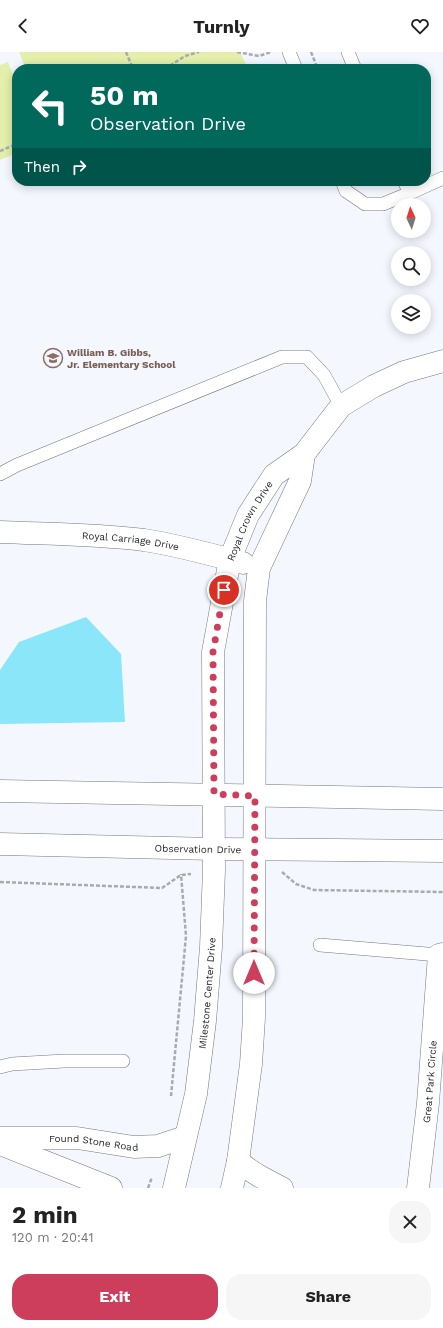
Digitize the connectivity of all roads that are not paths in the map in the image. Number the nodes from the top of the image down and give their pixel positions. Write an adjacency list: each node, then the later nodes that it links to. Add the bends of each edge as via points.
1 (289, 52): 3 (lane)
2 (348, 52): 4 (lane)
3 (294, 64)
4 (353, 64)
5 (443, 178): 6 (lane)
6 (431, 183)
7 (344, 186): 10 (lane, via 346,191 365,204 383,204)
8 (406, 186): 10 (lane)
9 (425, 186): 10 (lane)
10 (410, 193)
11 (443, 361): 12 (street, Royal Crown Drive, via 404,372)
12 (341, 406): 13 (street, Royal Crown Drive); 14 (lane, via 324,375 307,357 282,357)
13 (304, 454): 16 (street, Royal Crown Drive, via 274,475 248,515); 17 (street, Royal Crown Drive, via 300,481)
14 (0, 474)
15 (0, 532): 16 (street, Royal Carriage Drive, via 90,535 145,541)
16 (230, 560): 17 (street, Royal Carriage Drive); 19 (street, Royal Crown Drive, via 213,652)
17 (259, 568): 20 (street, Royal Crown Drive, via 255,601)
18 (0, 791): 19 (street)
19 (214, 794): 20 (street); 24 (street, Milestone Center Drive)
20 (255, 796): 21 (street); 25 (street)
21 (443, 799)
22 (0, 844): 24 (street, Observation Drive, via 182,848)
23 (443, 852): 25 (street, Observation Drive)
24 (214, 859): 25 (street, Observation Drive); 31 (street, Milestone Center Drive, via 205,1021 196,1094)
25 (254, 860): 33 (street, via 254,1018)
26 (320, 944): 27 (lane)
27 (441, 955): 38 (street, Great Park Circle)
28 (123, 1061): 29 (lane, via 64,1061)
29 (0, 1067)
30 (0, 1138): 31 (street, Found Stone Road, via 77,1138 134,1148 158,1146)
31 (185, 1138): 35 (street, Milestone Center Drive)
32 (0, 1144): 34 (street)
33 (238, 1161): 36 (street); 37 (street, via 255,1175)
34 (111, 1188)
35 (174, 1188)
36 (232, 1188)
37 (282, 1188)
38 (418, 1188)

